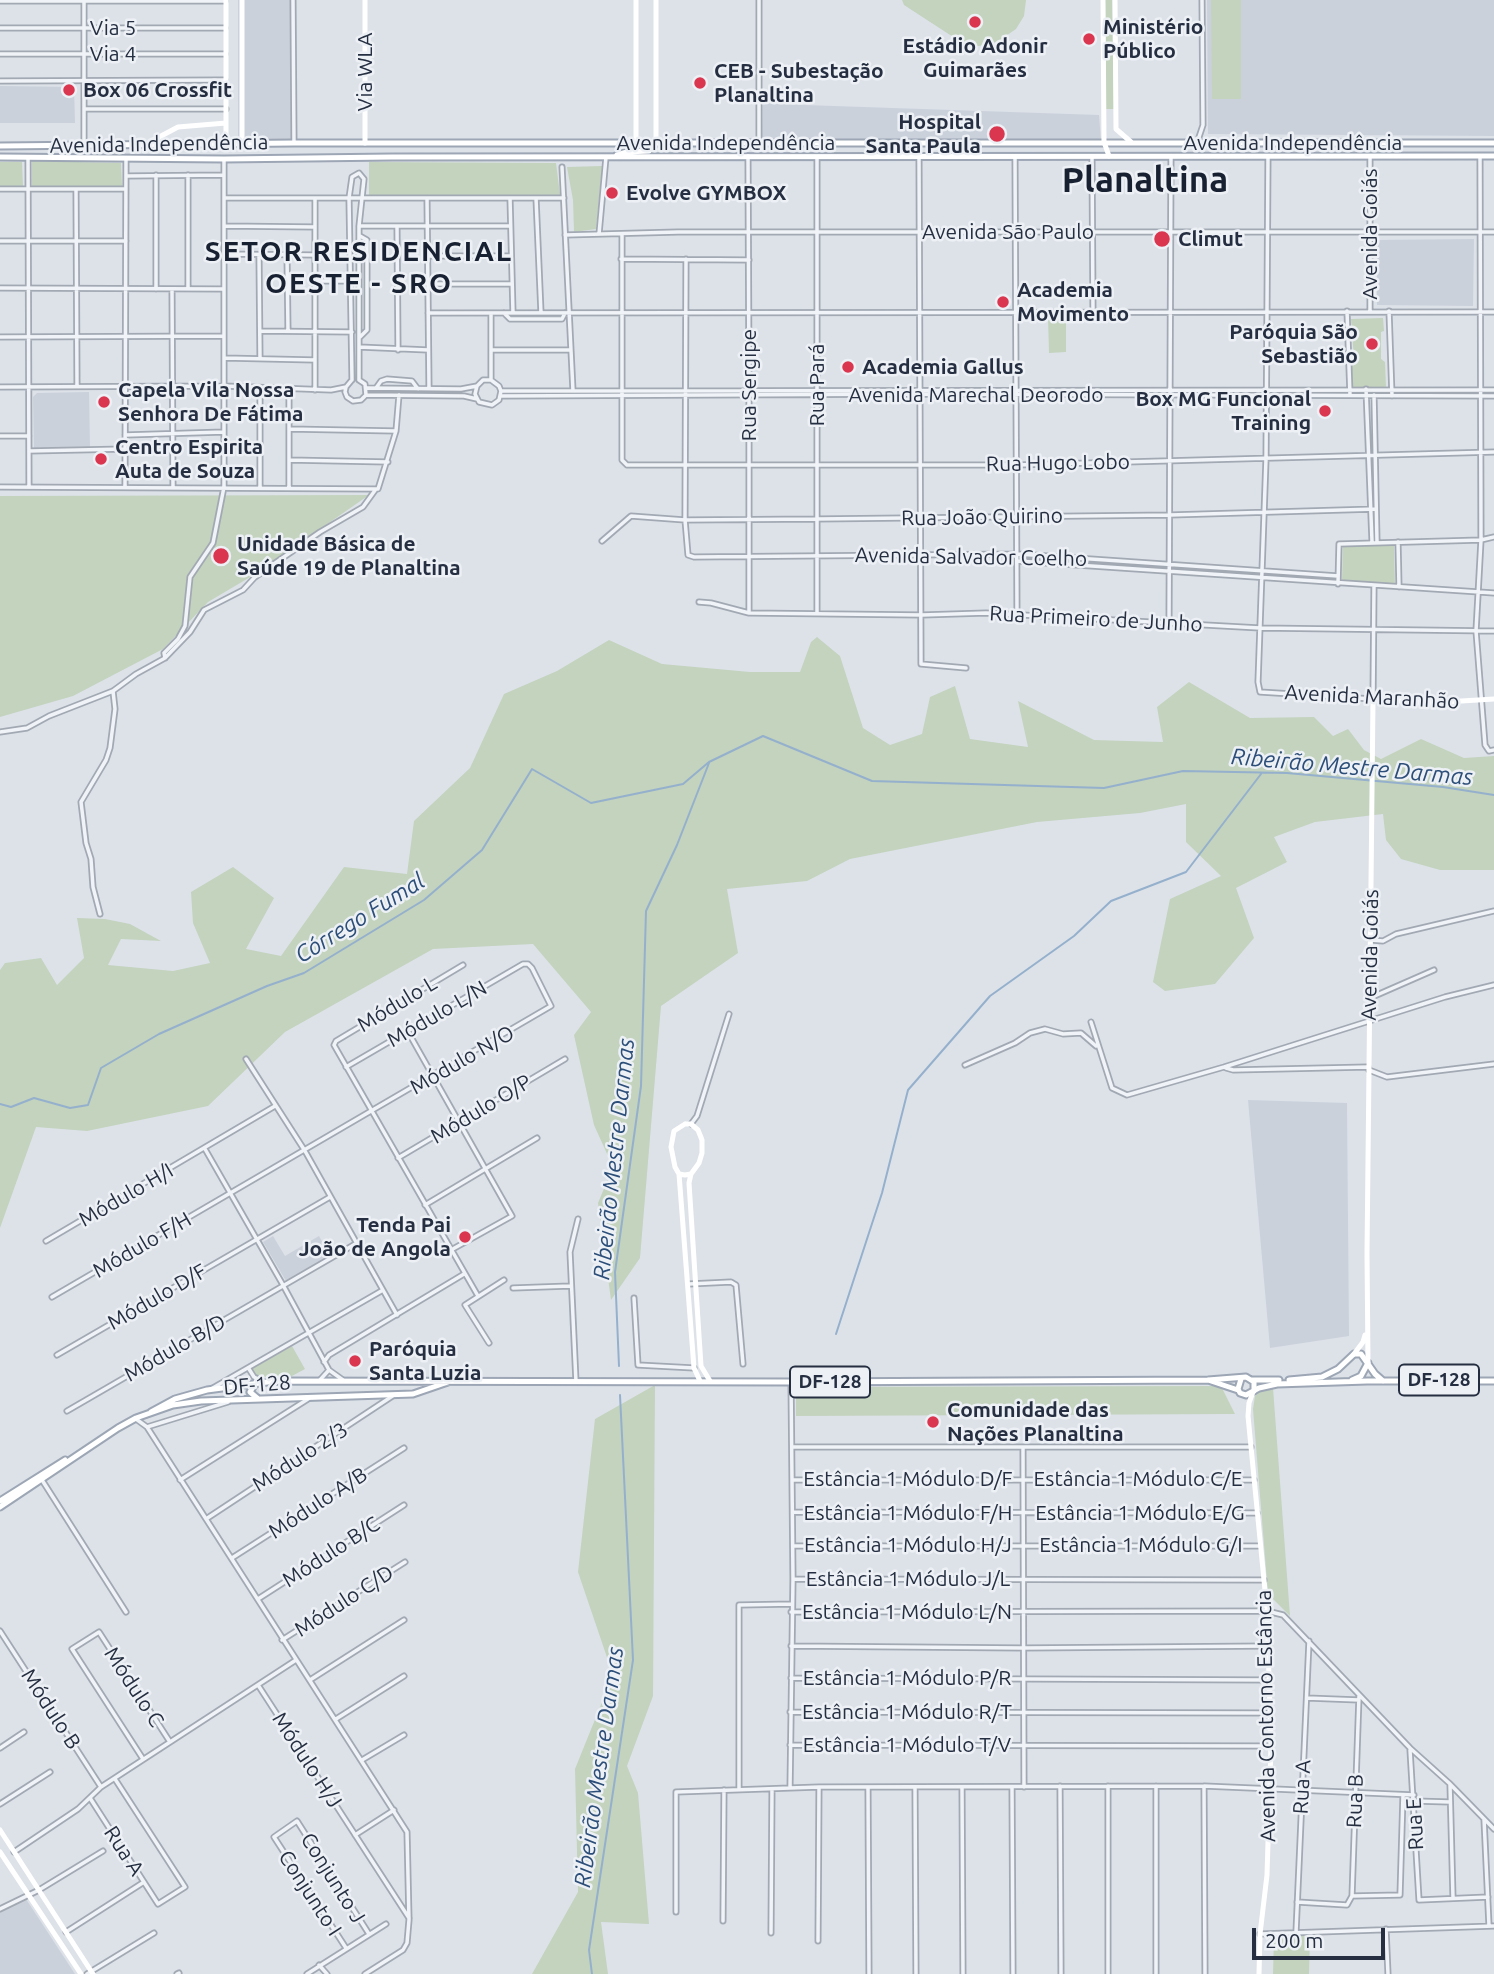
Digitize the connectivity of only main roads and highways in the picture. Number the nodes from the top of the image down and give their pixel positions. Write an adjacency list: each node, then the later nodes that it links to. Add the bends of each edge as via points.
1 (242, 0): 34 (main road)
2 (365, 0): 15 (main road, Via WLA)
3 (635, 0): 19 (main road)
4 (656, 0): 20 (main road)
5 (1103, 0): 8 (main road)
6 (1115, 0): 9 (main road)
7 (226, 1): 10 (main road)
8 (1104, 110): 9 (main road); 11 (main road)
9 (1116, 110): 12 (main road, via 1116,129)
10 (226, 123): 30 (main road, via 178,127); 33 (main road)
11 (1104, 142): 12 (main road, Avenida Independência); 29 (main road, Avenida Independência); 43 (main road)
12 (1131, 142): 13 (main road, Avenida Independência)
13 (1218, 142): 14 (main road, Avenida Independência); 44 (main road)
14 (1228, 142): 21 (main road, Avenida Independência); 45 (main road, via 1223,147)
15 (365, 143): 16 (main road, Avenida Independência); 34 (main road, Avenida Independência)
16 (381, 143): 17 (main road, Avenida Independência); 48 (main road, via 389,150)
17 (398, 143): 18 (main road, Avenida Independência); 49 (main road, via 394,154)
18 (567, 143): 19 (main road, Avenida Independência); 38 (main road)
19 (636, 143): 20 (main road, Avenida Independência)
20 (656, 143): 24 (main road, Avenida Independência); 50 (main road, via 649,151)
21 (1405, 143): 22 (main road, Avenida Independência); 37 (main road)
22 (1419, 143): 23 (main road, Avenida Independência); 46 (main road)
23 (1494, 143)
24 (704, 144): 25 (main road, Avenida Independência); 39 (main road)
25 (715, 144): 26 (main road, Avenida Independência); 40 (main road)
26 (858, 144): 27 (main road, Avenida Independência); 54 (main road)
27 (871, 144): 28 (main road, Avenida Independência); 51 (main road, via 867,150)
28 (1031, 144): 29 (main road, Avenida Independência); 41 (main road)
29 (1040, 144): 42 (main road)
30 (145, 145): 31 (main road, Avenida Independência); 36 (main road, Avenida Independência)
31 (187, 145): 32 (main road, Avenida Independência); 55 (main road)
32 (201, 145): 33 (main road, Avenida Independência); 56 (main road, via 196,152)
33 (226, 145): 34 (main road, Avenida Independência)
34 (242, 145)
35 (0, 146): 36 (main road, Avenida Independência); 52 (main road)
36 (12, 146): 53 (main road, via 9,154)
37 (1402, 155): 45 (main road, Avenida Independência); 46 (main road, Avenida Independência)
38 (568, 156): 49 (main road, Avenida Independência); 50 (main road, Avenida Independência)
39 (703, 156): 40 (main road, Avenida Independência); 50 (main road, Avenida Independência)
40 (714, 156): 54 (main road, Avenida Independência)
41 (1026, 156): 42 (main road, Avenida Independência); 51 (main road, Avenida Independência)
42 (1040, 156): 43 (main road, Avenida Independência)
43 (1110, 156): 44 (main road, Avenida Independência)
44 (1215, 156): 45 (main road, Avenida Independência)
45 (1225, 156)
46 (1420, 156): 47 (main road, Avenida Independência)
47 (1494, 156)
48 (383, 157): 49 (main road, Avenida Independência); 56 (main road, Avenida Independência)
49 (399, 157)
50 (608, 157)
51 (871, 157): 54 (main road, Avenida Independência)
52 (1, 158): 53 (main road, Avenida Independência)
53 (13, 158): 55 (main road, Avenida Independência)
54 (858, 158)
55 (186, 159): 56 (main road, Avenida Independência)
56 (202, 159)
57 (1373, 699): 58 (main road, Avenida Maranhão, via 1429,703); 64 (main road, Avenida Goiás)
58 (1494, 699)
59 (679, 1174): 60 (main road); 60 (main road, via 671,1137 685,1124 698,1130 702,1140 699,1163); 62 (main road)
60 (691, 1174): 61 (main road)
61 (692, 1234): 62 (main road); 63 (main road)
62 (685, 1235): 63 (main road)
63 (692, 1284): 65 (main road)
64 (1367, 1325): 66 (main road, Avenida Goiás); 67 (main road, Avenida Goiás)
65 (696, 1345): 74 (main road, via 694,1368); 75 (main road)
66 (1354, 1354): 67 (main road, DF-128, via 1362,1354); 68 (main road, DF-128)
67 (1368, 1363): 76 (main road, DF-128 / DF-128); 79 (main road, via 1361,1376)
68 (1338, 1369): 72 (main road, DF-128, via 1311,1379); 79 (main road)
69 (1242, 1379): 71 (main road, DF-128 / DF-128); 72 (main road, DF-128); 80 (main road)
70 (396, 1380): 73 (main road, DF-128 / DF-128); 78 (main road, DF-128 / DF-128); 82 (main road, via 400,1390)
71 (1208, 1380): 75 (main road, DF-128 / DF-128); 80 (main road, DF-128 / DF-128)
72 (1252, 1380): 81 (main road)
73 (451, 1381): 74 (main road, DF-128 / DF-128); 82 (main road, DF-128 / DF-128, via 418,1394)
74 (700, 1381): 75 (main road, DF-128 / DF-128)
75 (710, 1381)
76 (1383, 1381): 77 (main road, DF-128 / DF-128); 79 (main road, DF-128 / DF-128)
77 (1494, 1381)
78 (259, 1382): 83 (main road, via 250,1392); 84 (main road, DF-128 / DF-128, via 175,1399)
79 (1344, 1382): 81 (main road, DF-128 / DF-128, via 1277,1384)
80 (1240, 1392): 81 (main road, DF-128); 85 (main road, Avenida Contorno Estância)
81 (1253, 1392): 85 (main road, Avenida Contorno Estância)
82 (395, 1395): 83 (main road, DF-128 / DF-128)
83 (259, 1399): 84 (main road, DF-128 / DF-128, via 188,1402)
84 (152, 1412): 86 (main road, DF-128 / DF-128)
85 (1248, 1416): 95 (main road, Avenida Contorno Estância, via 1270,1680 1268,1875)
86 (71, 1458): 87 (main road, DF-128 / DF-128); 88 (main road, DF-128 / DF-128)
87 (17, 1495): 88 (main road); 90 (main road, DF-128 / DF-128)
88 (8, 1496): 89 (main road, DF-128 / DF-128)
89 (0, 1501)
90 (0, 1507)
91 (0, 1830): 93 (main road)
92 (0, 1852): 94 (main road)
93 (91, 1973)
94 (81, 1974)
95 (1259, 1974)

